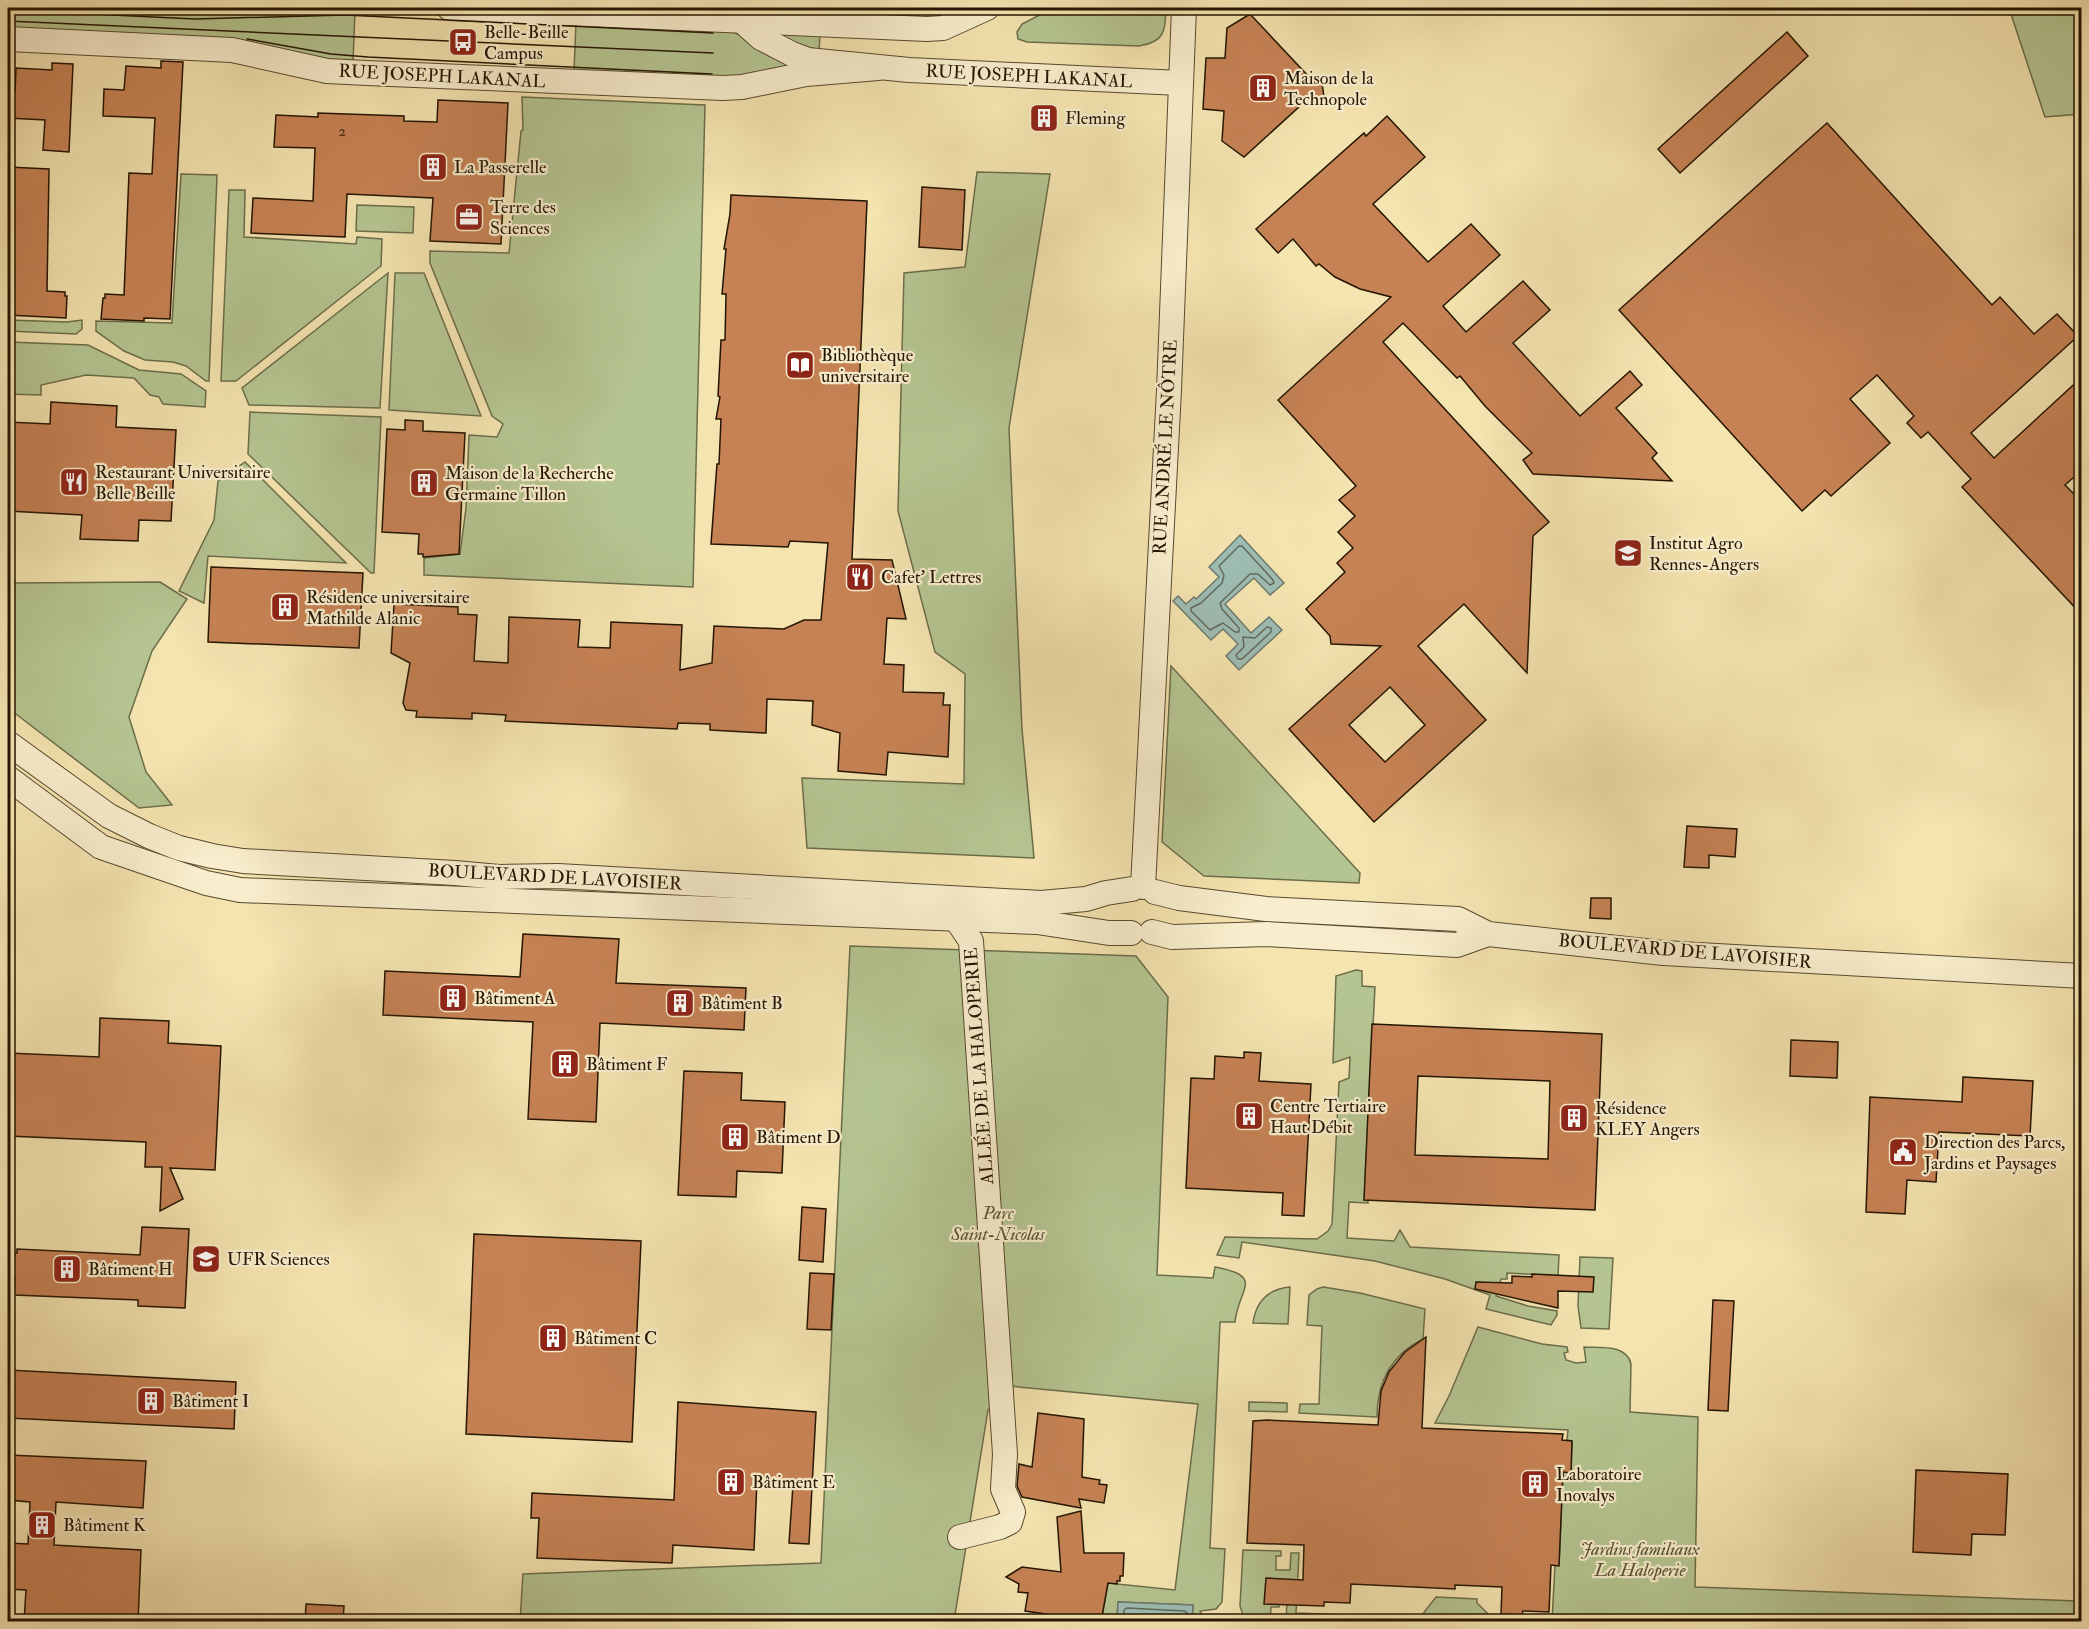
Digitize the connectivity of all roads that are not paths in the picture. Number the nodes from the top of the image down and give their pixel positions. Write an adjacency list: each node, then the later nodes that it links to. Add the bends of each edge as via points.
1 (449, 8): 4 (street)
2 (987, 8): 5 (street, via 943,28)
3 (1184, 8): 8 (street, RUE ANDRÉ LE NÔTRE)
4 (615, 11): 5 (street)
5 (742, 21): 7 (street, RUE JOSEPH LAKANAL, via 761,39 808,60)
6 (8, 39): 7 (street, RUE JOSEPH LAKANAL, via 232,50 327,71 367,74 723,88 806,74)
7 (878, 68): 8 (street, RUE JOSEPH LAKANAL)
8 (1180, 83): 11 (street, RUE ANDRÉ LE NÔTRE, via 1169,390)
9 (8, 743): 11 (street, BOULEVARD DE LAVOISIER, via 109,816 179,848 243,861 1041,903)
10 (8, 778): 12 (street, BOULEVARD DE LAVOISIER, via 101,847 196,880 240,890)
11 (1143, 889): 13 (street, via 1164,903 1165,913 1159,927); 13 (street, via 1121,899 1117,913 1123,927); 14 (street, BOULEVARD DE LAVOISIER, via 1179,898 1266,909 1458,919)
12 (956, 919): 13 (street, BOULEVARD DE LAVOISIER, via 1037,922 1109,933); 16 (street, ALLÉE DE LA HALOPERIE, via 971,941 1005,1454 1003,1489 1012,1512 1010,1522 1000,1527)
13 (1141, 933): 14 (street, BOULEVARD DE LAVOISIER, via 1172,937 1267,934 1457,945)
14 (1488, 934): 15 (street, BOULEVARD DE LAVOISIER, via 1663,953)
15 (2082, 976)
16 (960, 1537)

